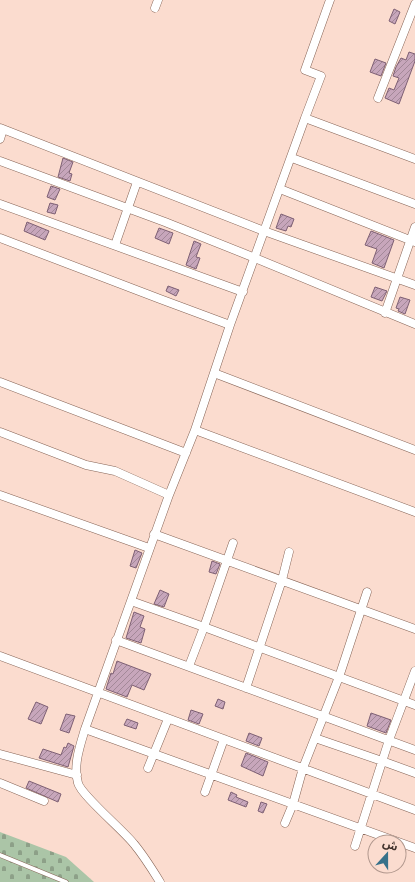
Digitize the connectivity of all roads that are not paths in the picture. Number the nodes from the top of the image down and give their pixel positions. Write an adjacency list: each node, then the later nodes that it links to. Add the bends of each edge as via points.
1 (330, 0): 4 (street, via 306,70 320,76)
2 (415, 4): 3 (street)
3 (378, 98)
4 (306, 118): 7 (street); 8 (street)
5 (2, 128): 6 (street); 10 (street)
6 (0, 139)
7 (292, 158): 11 (street); 13 (street)
8 (415, 159)
9 (0, 161): 14 (street)
10 (137, 182): 14 (street); 16 (street)
11 (280, 189): 16 (street); 18 (street)
12 (0, 204): 19 (street)
13 (415, 204)
14 (127, 209): 19 (street); 20 (street)
15 (415, 227): 18 (street)
16 (264, 231): 20 (street); 21 (street)
17 (0, 238): 26 (street)
18 (412, 241): 21 (street)
19 (115, 245): 23 (street)
20 (255, 258): 23 (street); 24 (street)
21 (397, 278): 22 (street); 24 (street)
22 (415, 285)
23 (243, 292): 26 (street)
24 (386, 313): 25 (street)
25 (415, 324)
26 (230, 325): 27 (street)
27 (214, 374): 29 (street); 31 (street)
28 (0, 382): 32 (street)
29 (194, 430): 32 (street); 35 (street)
30 (0, 432): 34 (street, via 86,465 115,471)
31 (415, 450)
32 (186, 453): 34 (street)
33 (0, 495): 38 (street)
34 (169, 495): 36 (street)
35 (415, 512)
36 (154, 534): 38 (street); 40 (street)
37 (233, 543): 40 (street)
38 (149, 548): 43 (street)
39 (289, 552): 41 (street)
40 (227, 560): 41 (street); 45 (street)
41 (282, 580): 44 (street); 48 (street)
42 (367, 592): 44 (street)
43 (130, 601): 45 (street); 47 (street)
44 (361, 609): 46 (street); 52 (street)
45 (204, 627): 48 (street); 50 (street)
46 (415, 629)
47 (116, 640): 50 (street); 54 (street)
48 (260, 647): 52 (street); 53 (street)
49 (0, 656): 54 (street)
50 (189, 666): 53 (street)
51 (415, 671): 55 (street)
52 (338, 677): 55 (street); 57 (street)
53 (246, 688): 57 (street)
54 (98, 692): 58 (street); 59 (street)
55 (404, 701): 56 (street); 62 (street)
56 (415, 705)
57 (324, 716): 60 (street); 62 (street)
58 (168, 719): 61 (street); 65 (street)
59 (85, 729): 65 (street); 71 (street, via 76,765)
60 (315, 738): 66 (street); 68 (street)
61 (224, 739): 68 (street); 70 (street)
62 (389, 740): 63 (street); 66 (street)
63 (415, 750)
64 (0, 754): 71 (street)
65 (154, 754): 67 (street); 70 (street)
66 (382, 761): 69 (street); 74 (street)
67 (148, 768)
68 (303, 768): 74 (street); 76 (street)
69 (415, 773)
70 (211, 774): 73 (street); 76 (street)
71 (77, 775): 84 (street, via 78,784 94,804 134,843)
72 (0, 783): 75 (street)
73 (205, 792)
74 (371, 793): 77 (street); 79 (street)
75 (44, 801)
76 (293, 804): 78 (street); 79 (street)
77 (415, 810)
78 (285, 823)
79 (360, 828): 80 (street); 81 (street)
80 (355, 846)
81 (415, 848)
82 (0, 855): 83 (lane)
83 (66, 882)
84 (160, 882)

